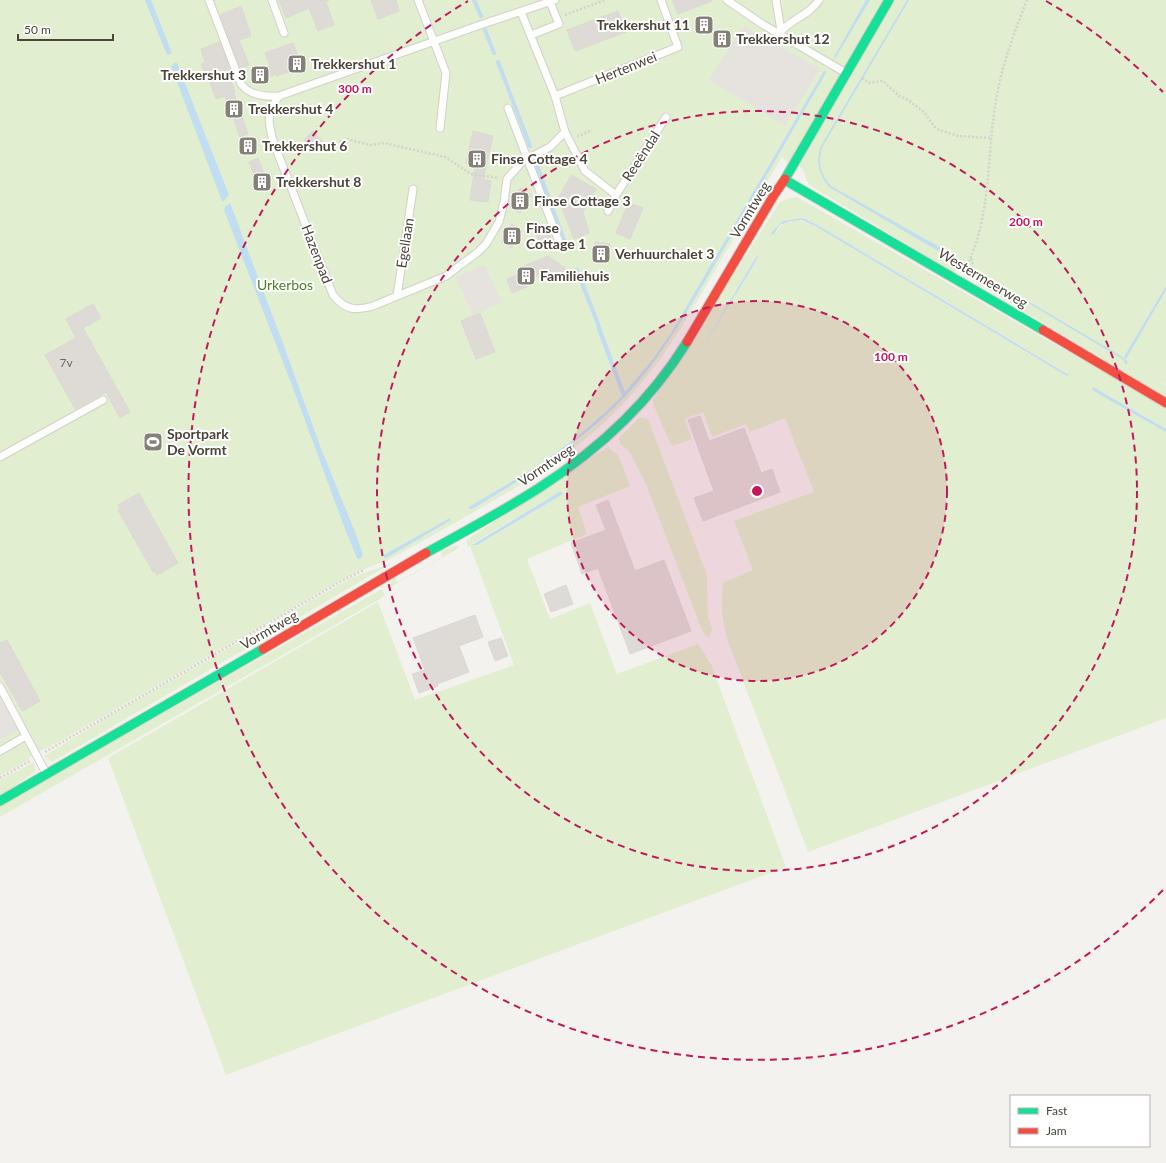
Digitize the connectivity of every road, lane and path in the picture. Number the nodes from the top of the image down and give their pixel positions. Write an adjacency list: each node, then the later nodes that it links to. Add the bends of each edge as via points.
1 (209, 0): 20 (lane, via 241,84 258,96)
2 (272, 0): 15 (lane)
3 (418, 0): 17 (lane)
4 (605, 0): 13 (path)
5 (661, 0): 21 (lane, Hertenwei, via 678,47)
6 (727, 0): 14 (lane, via 762,24)
7 (776, 0): 14 (lane)
8 (819, 0): 14 (lane, via 809,11)
9 (889, 0): 18 (street, Vormtweg)
10 (1027, 0): 27 (path, via 1004,64 994,113)
11 (552, 1): 12 (lane); 13 (lane)
12 (521, 12): 16 (lane, Reeëndal); 17 (lane)
13 (557, 18): 16 (lane, via 559,24)
14 (780, 32): 18 (lane)
15 (284, 33)
16 (531, 35): 21 (lane, Reeëndal)
17 (434, 42): 20 (lane); 24 (lane, via 446,73)
18 (846, 74): 32 (street, Vormtweg)
19 (866, 80): 27 (path, via 869,83 885,83 899,96 924,112 939,130 958,136)
20 (279, 96): 38 (lane, Hazenpad, via 271,106 268,123 273,142 333,295 340,304 354,309 373,306)
21 (555, 96): 26 (lane, Reeëndal)
22 (508, 108): 30 (lane)
23 (666, 117): 34 (lane, Reeëndal)
24 (440, 128)
25 (592, 130): 28 (path)
26 (565, 132): 28 (lane, Reeëndal); 30 (lane, via 550,147)
27 (992, 138): 37 (path, via 986,202 971,256)
28 (569, 140): 34 (lane, Reeëndal, via 585,172)
29 (317, 151): 31 (path, via 347,139 370,145 384,143 445,158 471,174)
30 (527, 158): 31 (lane, via 516,167); 36 (lane)
31 (508, 179): 38 (lane, Hazenpad, via 499,222 486,244 446,276)
32 (785, 180): 40 (street, Westermeerweg); 48 (street, Vormtweg, via 673,365 634,411 586,455 551,481)
33 (413, 189): 38 (lane, Egellaan)
34 (616, 195): 35 (lane, Reeëndal)
35 (608, 211)
36 (561, 247)
37 (963, 273)
38 (397, 296)
39 (103, 400): 41 (lane)
40 (1166, 403)
41 (0, 457)
42 (371, 568): 46 (path, Vormtweg, via 347,578)
43 (0, 686): 44 (lane)
44 (26, 736): 45 (lane); 48 (lane)
45 (0, 751)
46 (42, 754)
47 (32, 760): 49 (path)
48 (47, 774): 50 (street, Vormtweg)
49 (0, 778)
50 (0, 801)

